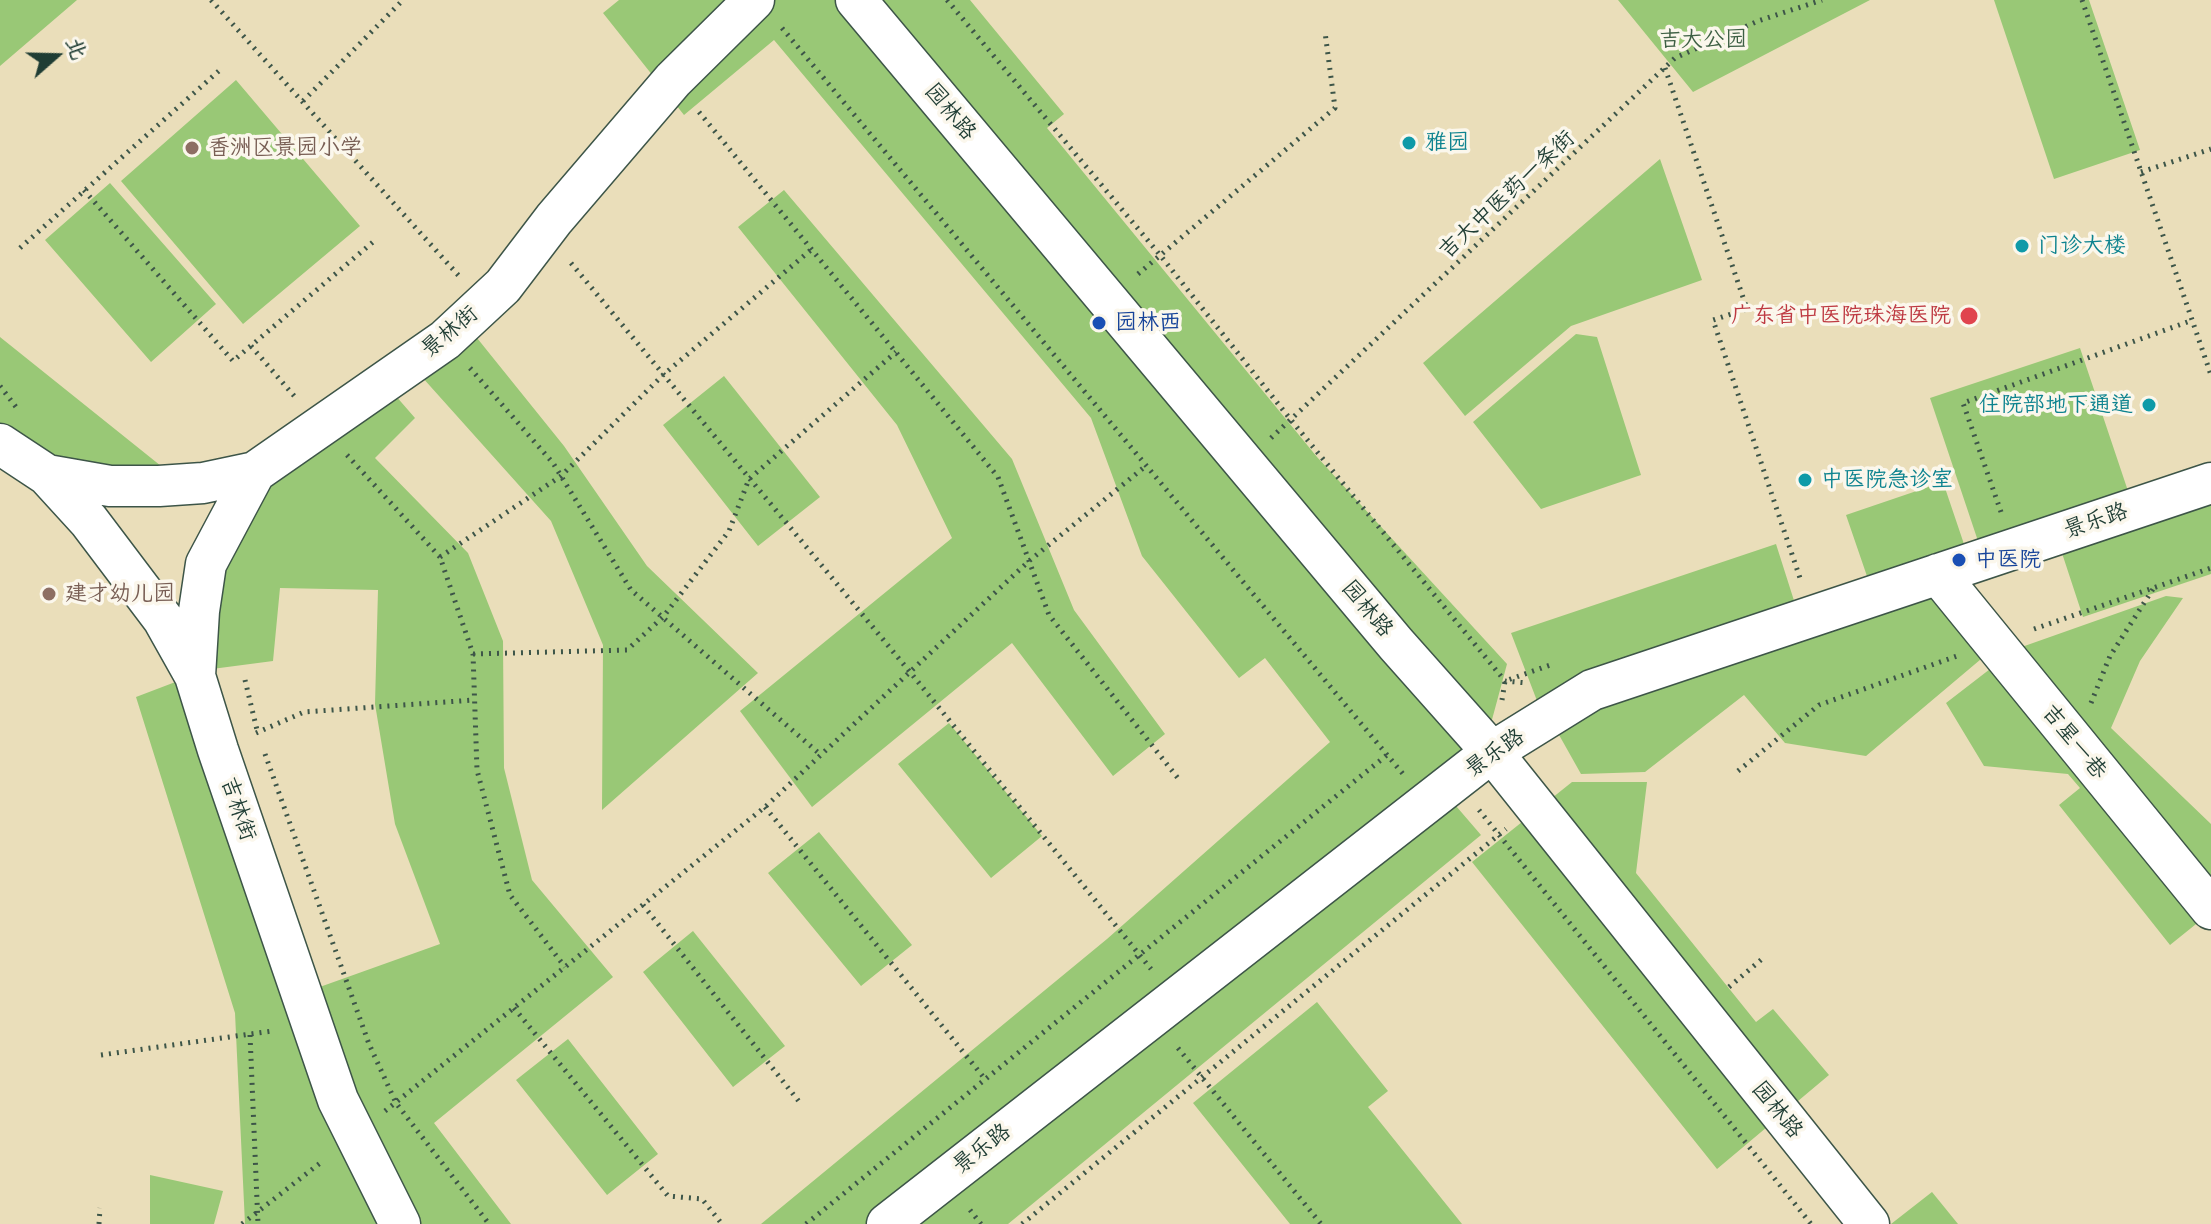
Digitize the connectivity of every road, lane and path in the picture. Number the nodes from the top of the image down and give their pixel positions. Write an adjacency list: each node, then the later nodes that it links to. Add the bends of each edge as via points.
1 (211, 0): 12 (path)
2 (403, 0): 12 (path)
3 (856, 0): 21 (street, 园林路)
4 (947, 0): 20 (path)
5 (1822, 0): 9 (path, 吉大中医药一条街, via 1758,21 1675,58)
6 (2082, 0): 14 (path)
7 (766, 12): 11 (street, 景林街); 33 (path)
8 (1325, 32): 20 (path, via 1335,108)
9 (1665, 68): 29 (path, 吉大中医药一条街); 44 (path, via 1747,309 1713,320)
10 (221, 69): 15 (path)
11 (673, 80): 16 (street, 景林街); 19 (path)
12 (302, 102): 22 (path)
13 (2211, 149): 14 (path)
14 (2141, 172): 23 (path)
15 (84, 190): 18 (path); 25 (path, via 233,361)
16 (545, 232): 22 (street, 景林街); 27 (path)
17 (373, 242): 25 (path)
18 (20, 248)
19 (812, 249): 26 (path); 27 (path)
20 (1160, 255): 21 (path); 29 (path)
21 (1108, 299): 32 (street, 园林路)
22 (484, 304): 24 (street, 景林街)
23 (2193, 320): 28 (path); 39 (path, via 1963,403)
24 (445, 340): 30 (street, 景林街); 36 (path)
25 (251, 346): 30 (path)
26 (896, 352): 37 (path); 41 (path, via 998,477)
27 (663, 375): 36 (path); 37 (path)
28 (2211, 375)
29 (1291, 420): 32 (path, 吉大中医药一条街); 50 (path, via 1505,681)
30 (320, 426): 34 (street, 景林街); 40 (path)
31 (0, 444): 35 (street, 吉林街)
32 (1244, 463): 55 (street, 园林路)
33 (1147, 465): 41 (path); 57 (path)
34 (255, 472): 35 (street, 景林街, via 203,483 146,486); 48 (street, via 206,564)
35 (47, 475): 48 (street, 吉林街, via 126,566)
36 (561, 476): 40 (path); 45 (path, via 631,590)
37 (749, 479): 45 (path, via 729,531); 47 (path)
38 (2211, 483): 39 (street, 景乐路)
39 (2014, 549): 42 (street, 景乐路)
40 (440, 557): 46 (path)
41 (1029, 561): 47 (path); 58 (path, via 1049,615)
42 (1938, 574): 44 (street, 景乐路); 53 (street, 吉星一巷)
43 (2153, 588): 53 (path, via 2110,656)
44 (1813, 616): 50 (street, 景乐路)
45 (663, 617): 46 (path, via 627,650); 56 (path)
46 (473, 654): 51 (path)
47 (910, 672): 56 (path); 65 (path)
48 (195, 676): 54 (street, 吉林街)
49 (245, 680): 52 (path)
50 (1592, 690): 55 (street, 景乐路)
51 (474, 700): 52 (path, via 304,712); 66 (path, via 477,770 510,895)
52 (257, 732): 54 (path); 74 (path, via 369,1044)
53 (2076, 743): 64 (street, 吉星一巷)
54 (218, 750): 69 (street, 吉林街)
55 (1492, 752): 59 (street, 景乐路); 60 (street, 园林路)
56 (821, 755): 61 (path)
57 (1387, 755): 59 (path); 65 (path)
58 (1181, 782)
59 (1442, 792): 62 (path); 68 (street, 景乐路)
60 (1535, 806): 62 (path); 79 (street, 园林路)
61 (765, 807): 63 (path); 73 (path)
62 (1499, 835): 72 (path); 90 (path)
63 (643, 905): 66 (path); 75 (path)
64 (2211, 909)
65 (1140, 954): 68 (path); 73 (path)
66 (565, 967): 67 (path)
67 (514, 1008): 74 (path); 85 (path, via 668,1196 702,1199)
68 (1163, 1008): 72 (path); 87 (street, 景乐路)
69 (313, 1026): 70 (path); 76 (street, 吉林街)
70 (250, 1035): 71 (path); 78 (path)
71 (101, 1055)
72 (1201, 1076): 88 (path); 89 (path)
73 (985, 1079): 86 (path)
74 (396, 1103): 76 (path); 84 (path)
75 (801, 1104)
76 (356, 1135): 78 (path); 83 (street, 吉林街)
77 (100, 1208): 80 (path)
78 (258, 1212): 81 (path); 82 (path)
79 (1855, 1219)
80 (99, 1224)
81 (242, 1224)
82 (258, 1224)
83 (400, 1224)
84 (489, 1224)
85 (722, 1224)
86 (806, 1224)
87 (887, 1224)
88 (1022, 1224)
89 (1321, 1224)
90 (1811, 1224)

